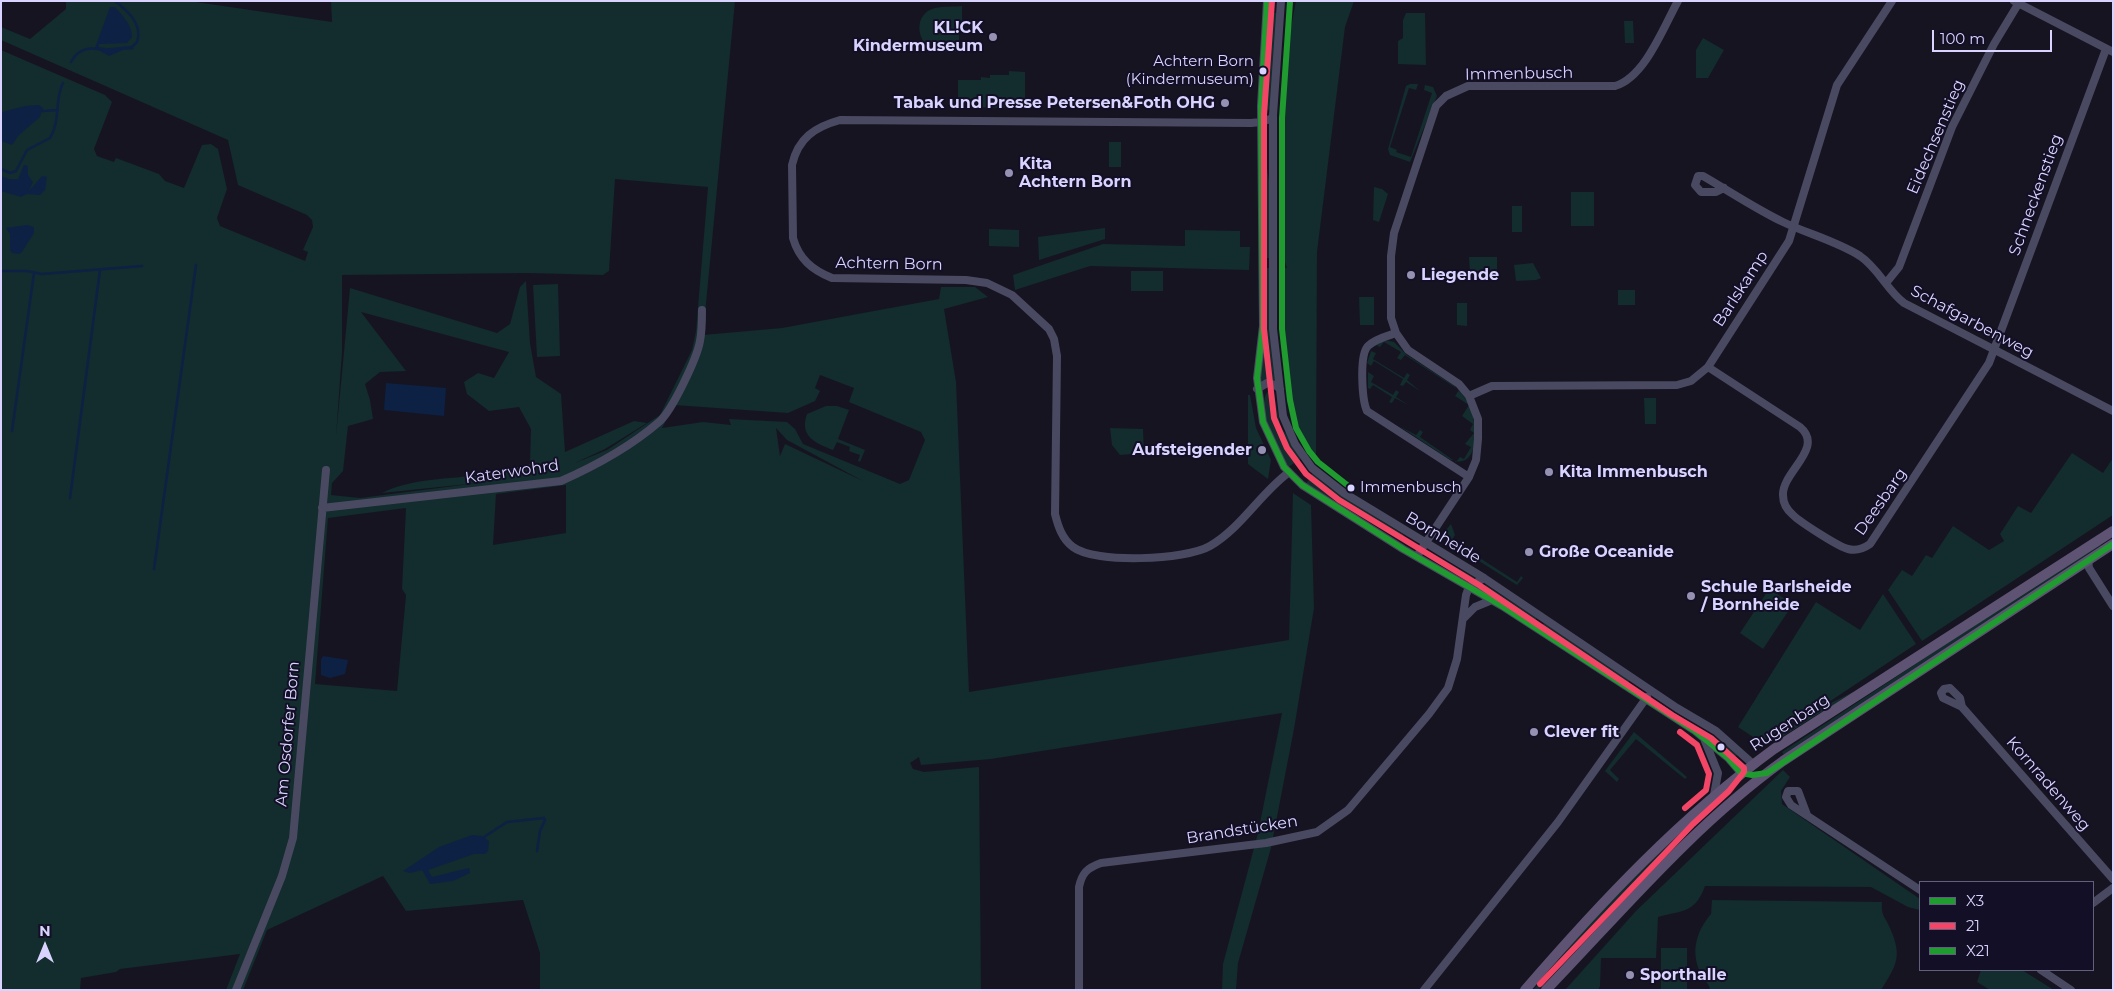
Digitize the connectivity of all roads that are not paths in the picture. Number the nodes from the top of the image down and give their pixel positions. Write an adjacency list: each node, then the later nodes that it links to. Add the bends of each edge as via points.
1 (1267, 1): 8 (street, Bornheide)
2 (1281, 1): 7 (street, Bornheide)
3 (1678, 1): 14 (street, Immenbusch, via 1638,72 1623,84 1468,86 1446,96 1436,106 1394,233 1391,318)
4 (1892, 1): 11 (street, Barlskamp, via 1837,85)
5 (2017, 2): 6 (street); 12 (street, Eidechsenstieg, via 1952,126 1899,267)
6 (2110, 50): 15 (street, Schneckenstieg)
7 (1273, 118): 8 (street, Achtern Born); 9 (street, Bornheide)
8 (1261, 122): 9 (street); 17 (street, Bornheide, via 1263,326); 22 (street, Achtern Born, via 840,120 816,128 794,155 793,238 807,264 832,278 987,283 1012,295 1049,329 1057,356 1055,514 1064,537 1071,547 1082,553 1099,557 1177,557 1200,551 1221,538)
9 (1274, 172): 18 (street, Bornheide, via 1273,329)
10 (1724, 188): 11 (street, Schafgarbenweg)
11 (1795, 226): 12 (street, Schafgarbenweg, via 1860,256); 16 (street, Barlskamp, via 1789,241)
12 (1886, 283): 15 (street, Schafgarbenweg, via 1904,303)
13 (702, 310): 24 (street, Katerwohrd, via 700,342 686,378 665,415 626,446 586,470 561,482)
14 (1396, 333): 19 (street, Immenbusch, via 1408,350 1458,384); 23 (street, via 1369,345 1365,351 1363,390 1367,411)
15 (1994, 351): 16 (street, Deesbarg, via 1988,367 1874,541 1856,550 1839,545 1793,516 1785,506 1785,484 1807,450 1808,439 1804,430); 20 (street, Schafgarbenweg)
16 (1708, 367): 19 (street, Barlskamp, via 1691,381 1677,385 1492,386)
17 (1257, 389): 18 (street, via 1271,383); 22 (street, Bornheide, via 1270,441)
18 (1280, 389): 26 (street, Bornheide, via 1288,431 1312,468 1344,493)
19 (1469, 396): 23 (street, Immenbusch, via 1478,426 1476,460)
20 (2112, 408)
21 (326, 470): 24 (street, Am Osdorfer Born)
22 (1288, 472): 28 (street, Bornheide, via 1302,485)
23 (1469, 477): 26 (street, Immenbusch)
24 (322, 508): 51 (street, Am Osdorfer Born, via 293,838 282,876)
25 (2113, 531): 39 (main road, Rugenbarg)
26 (1425, 544): 28 (street, Immenbusch); 30 (street, Bornheide)
27 (2113, 544): 29 (main road, Rugenbarg)
28 (1417, 556): 31 (street, Bornheide)
29 (2088, 560): 33 (street, via 2089,568); 40 (main road, Rugenbarg)
30 (1484, 578): 31 (street); 35 (street, Bornheide)
31 (1469, 587): 32 (street, Bornheide); 34 (street, Brandstücken)
32 (1492, 600): 34 (street, via 1475,607); 36 (street, Bornheide)
33 (2113, 606)
34 (1464, 618): 52 (street, Brandstücken, via 1448,688 1348,810 1317,832 1266,843 1090,867 1082,876 1079,887)
35 (1652, 691): 36 (street); 39 (street, Bornheide, via 1721,735)
36 (1645, 699): 38 (street, Bornheide); 53 (street, via 1558,822)
37 (1962, 707): 46 (street, Kornradenweg)
38 (1704, 739): 41 (street, Bornheide); 43 (street, via 1718,773)
39 (1753, 764): 41 (main road, Rugenbarg); 42 (main road)
40 (1767, 772): 42 (main road); 44 (main road, Rugenbarg)
41 (1741, 773): 42 (main road); 43 (main road, Rugenbarg)
42 (1752, 775): 44 (main road)
43 (1714, 795): 54 (main road, Rugenbarg, via 1644,861)
44 (1735, 797): 55 (main road, Rugenbarg, via 1699,830)
45 (1807, 815): 48 (street)
46 (2113, 879)
47 (2113, 888): 49 (street)
48 (1919, 889)
49 (2094, 902)
50 (2042, 971): 56 (street)
51 (236, 990)
52 (1079, 990)
53 (1424, 990)
54 (1525, 990)
55 (1546, 990)
56 (2071, 990)

